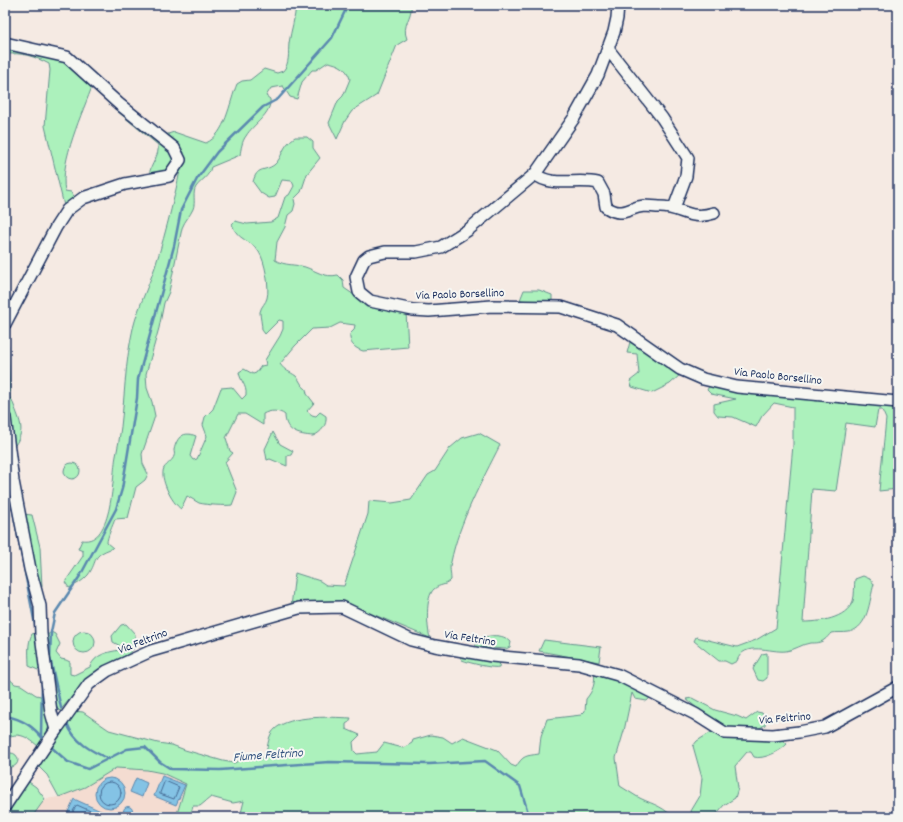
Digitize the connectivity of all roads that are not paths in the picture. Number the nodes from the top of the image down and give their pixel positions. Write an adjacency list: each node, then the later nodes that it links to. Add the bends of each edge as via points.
1 (618, 5): 3 (street, Via Paolo Borsellino)
2 (5, 43): 7 (street, via 67,57 119,104 174,148 180,160 169,176 125,184 83,198 67,210)
3 (608, 49): 4 (street, Via Paolo Borsellino, via 598,75 574,118); 5 (street, via 662,118 688,158 686,176)
4 (535, 174): 5 (street, via 546,181 598,183 604,194 606,206 615,212 625,213 643,206); 8 (street, Via Paolo Borsellino, via 468,230 441,247 369,256 364,260 356,277 359,292 370,301 414,310 492,306 561,307 617,325 680,369 703,379 737,387)
5 (674, 208): 6 (street, via 690,216 699,217)
6 (714, 213)
7 (5, 324)
8 (898, 402)
9 (5, 418): 11 (street, via 30,569 40,606 51,712)
10 (898, 687): 11 (street, Via Feltrino, via 825,727 773,734 725,733 618,675 579,664 492,656 411,640 342,607 299,608 151,651 107,671 89,684)
11 (56, 730): 12 (street, Via Feltrino)
12 (5, 806)

